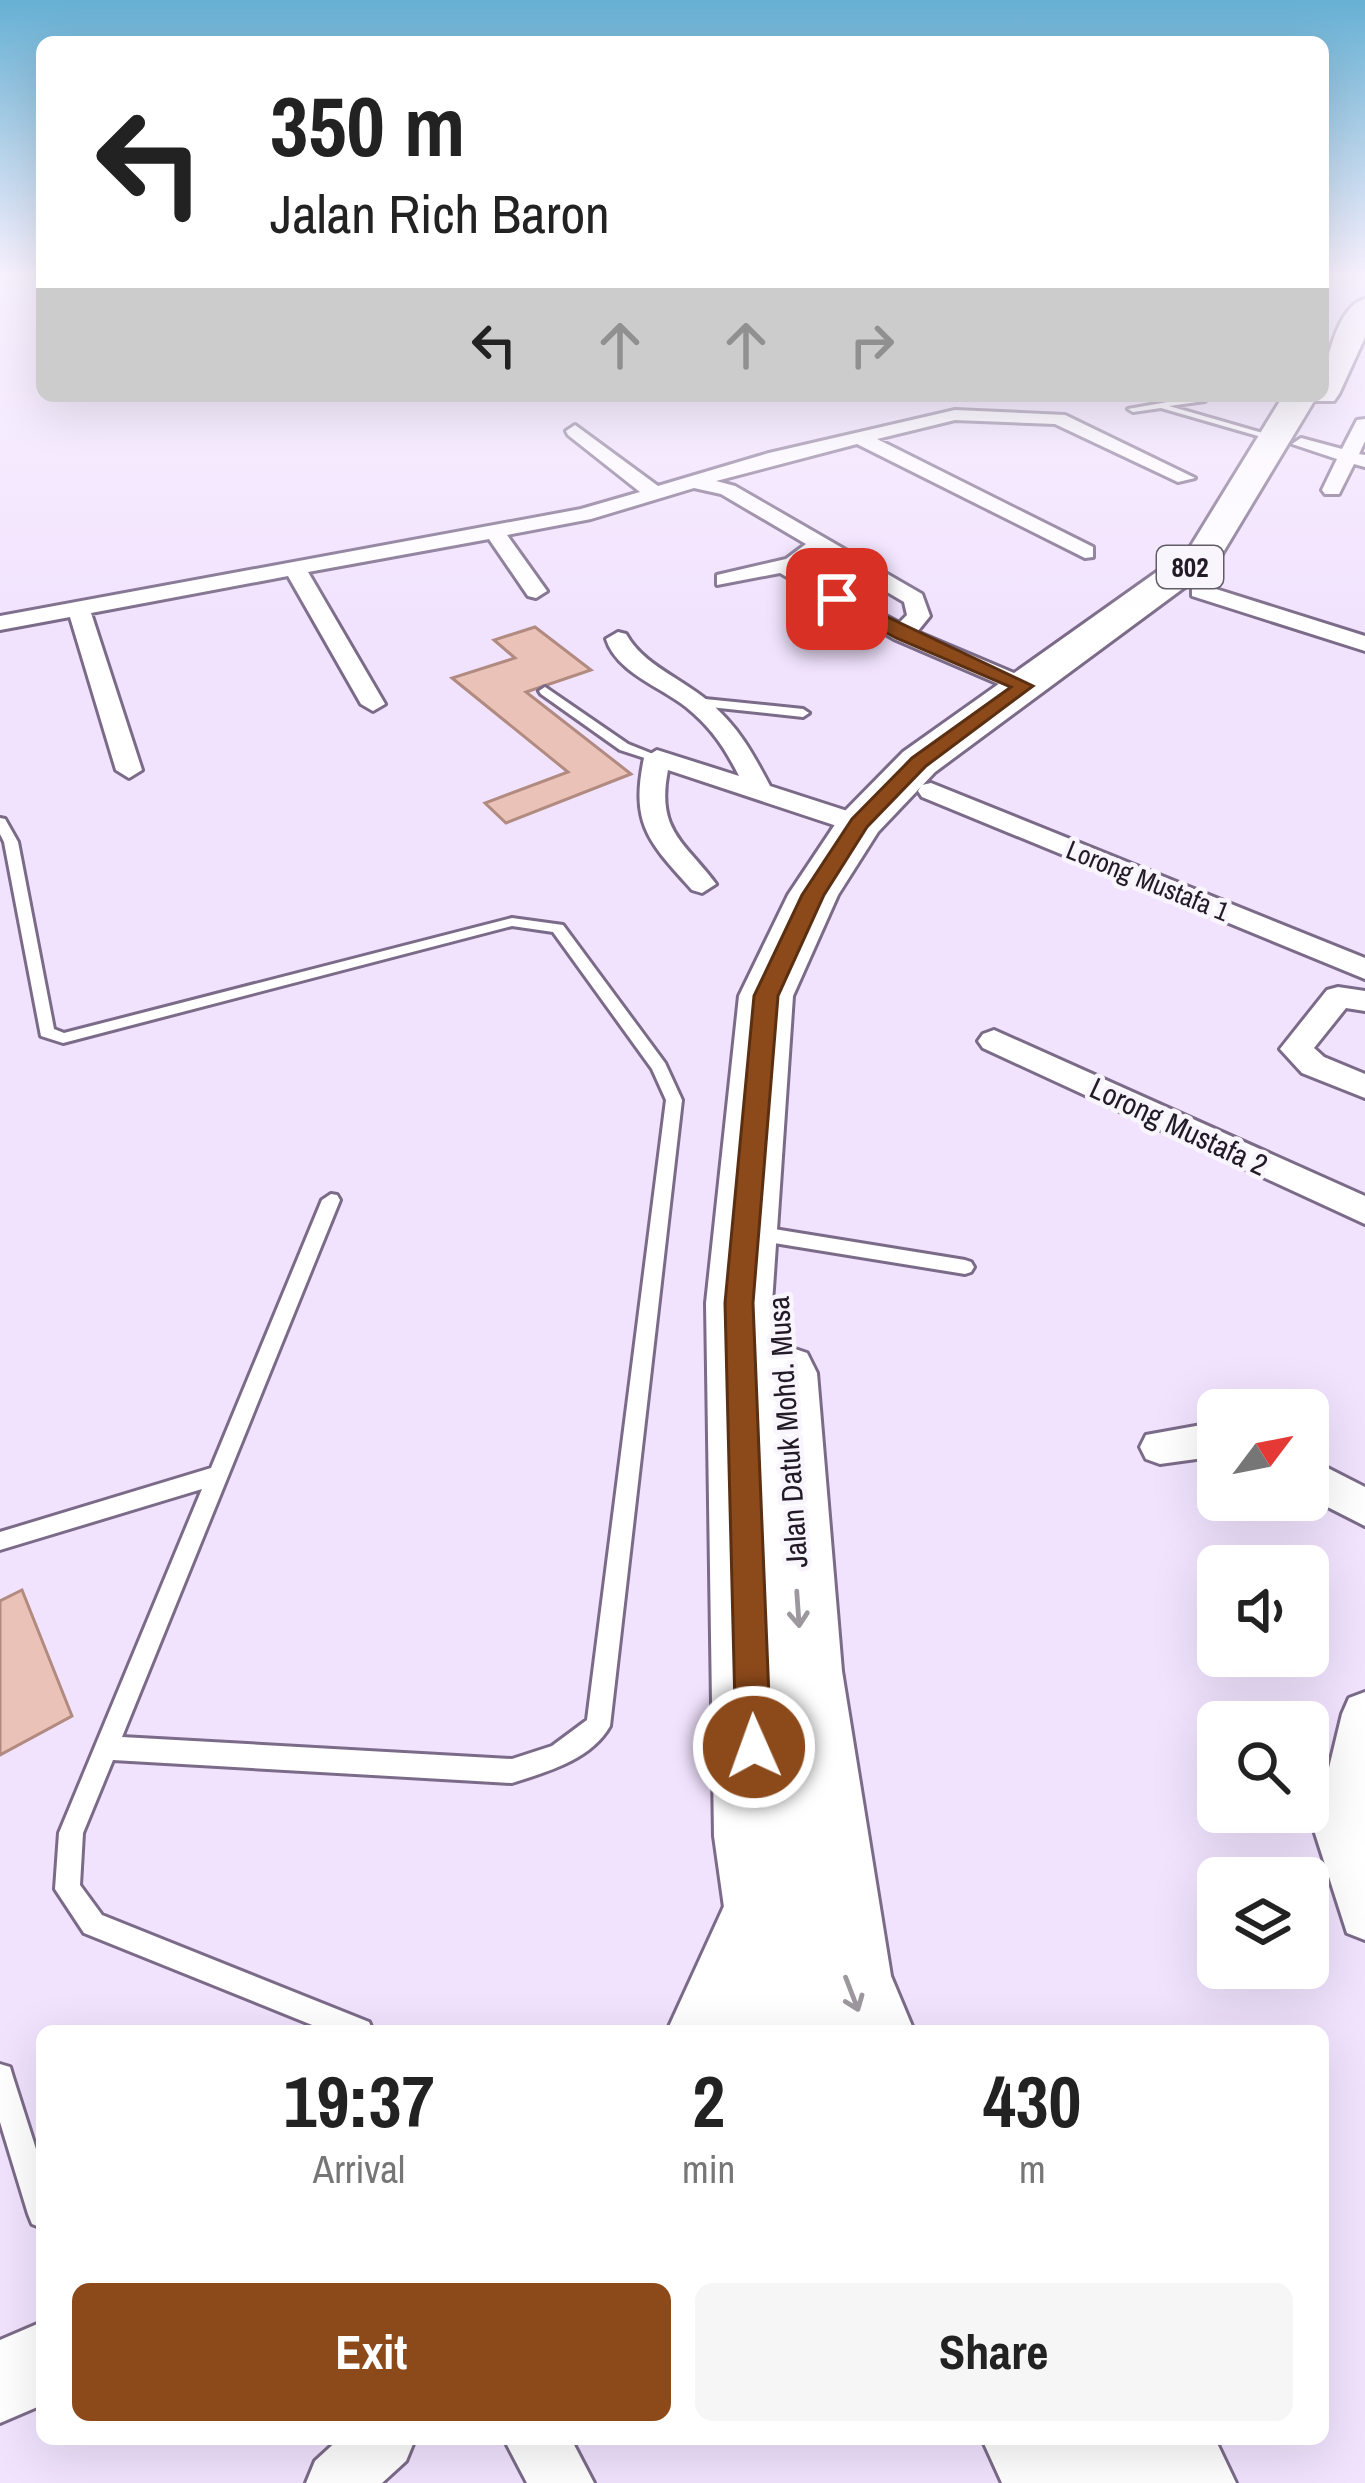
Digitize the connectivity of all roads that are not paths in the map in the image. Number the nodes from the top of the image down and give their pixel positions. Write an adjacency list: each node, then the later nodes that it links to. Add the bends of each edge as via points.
1 (1190, 402): 2 (lane)
2 (1165, 408): 3 (lane); 4 (lane)
3 (1133, 409)
4 (1300, 410): 8 (street); 20 (highway, Jalan Datuk Mohd. Musa / 802, via 1225,562); 26 (highway, Jalan Datuk Mohd. Musa / 802, via 1203,556)
5 (1364, 424): 8 (street)
6 (575, 430): 12 (street)
7 (858, 437): 9 (street, via 955,415 1058,419); 10 (street); 15 (street)
8 (1356, 458): 11 (street)
9 (1186, 478)
10 (694, 482): 12 (street); 14 (street, via 728,490)
11 (1332, 490)
12 (656, 494): 13 (street)
13 (494, 533): 17 (street); 19 (street)
14 (819, 544): 16 (street); 23 (street, via 914,599 919,616)
15 (1085, 552)
16 (790, 564): 18 (street); 23 (street, via 800,580)
17 (294, 567): 21 (street); 29 (street)
18 (725, 580)
19 (536, 591)
20 (1200, 591): 25 (street); 26 (highway, Jalan Datuk Mohd. Musa / 802)
21 (79, 609): 22 (street); 32 (street)
22 (0, 623)
23 (902, 634): 26 (street)
24 (618, 639): 28 (street, via 622,652)
25 (1365, 644)
26 (1048, 686): 34 (highway, Jalan Datuk Mohd. Musa / 802); 36 (highway, Jalan Datuk Mohd. Musa / 802, via 919,762)
27 (545, 691): 31 (lane, via 624,747)
28 (695, 702): 30 (lane); 33 (street, via 731,735)
29 (373, 704)
30 (803, 713)
31 (657, 758): 33 (street); 37 (street, via 647,797 652,828)
32 (129, 770)
33 (758, 790): 36 (street)
34 (931, 791): 38 (street, Lorong Mustafa 1); 43 (highway, Jalan Datuk Mohd. Musa / 802, via 831,900 794,992)
35 (0, 822): 52 (lane, via 47,1033 63,1038 473,930 533,922 558,928 659,1067 674,1100 598,1726 559,1756 512,1771)
36 (860, 824): 53 (highway, Jalan Datuk Mohd. Musa / 802, via 813,895 766,996 743,1256 756,1813)
37 (702, 884)
38 (1364, 979): 40 (street, via 1328,1004 1296,1049)
39 (994, 1041): 42 (street, Lorong Mustafa 2)
40 (1365, 1087)
41 (331, 1200): 47 (lane)
42 (1365, 1210)
43 (774, 1236): 44 (lane); 58 (highway, Jalan Datuk Mohd. Musa / 802, one-way to 58, via 802,1671 845,1982)
44 (964, 1267)
45 (1197, 1442): 46 (street)
46 (1160, 1447)
47 (218, 1475): 50 (lane); 52 (lane)
48 (1329, 1488): 49 (street)
49 (1365, 1508)
50 (0, 1540)
51 (1365, 1714): 54 (street, via 1338,1830)
52 (106, 1748): 55 (lane, via 71,1833 68,1870 67,1889 93,1924)
53 (766, 1899): 56 (main road); 57 (highway, Jalan Datuk Mohd. Musa / 802)
54 (1365, 1915)
55 (345, 2025)
56 (710, 2025)
57 (793, 2025)
58 (865, 2025)
59 (0, 2077): 60 (lane)
60 (36, 2194)
61 (36, 2365): 62 (street)
62 (0, 2383)
63 (378, 2445): 67 (street)
64 (539, 2445): 68 (street)
65 (1041, 2445): 69 (highway)
66 (1146, 2445): 70 (highway)
67 (337, 2483)
68 (563, 2483)
69 (1071, 2483)
70 (1180, 2483)

